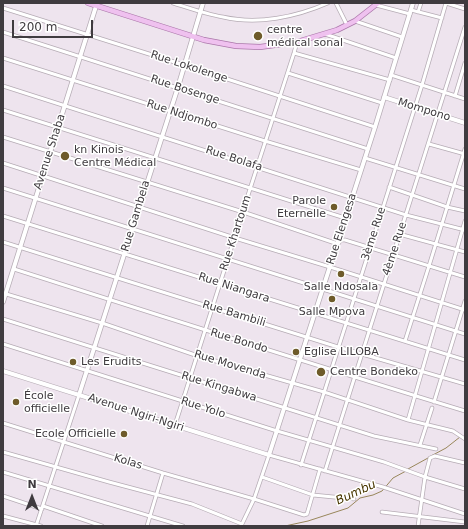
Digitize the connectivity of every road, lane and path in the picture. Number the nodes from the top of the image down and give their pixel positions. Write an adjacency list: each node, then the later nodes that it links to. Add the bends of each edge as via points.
1 (88, 3): 9 (main road)
2 (173, 3): 13 (street)
3 (203, 3): 13 (street, Rue Gambela)
4 (328, 3): 13 (street, via 301,13 264,19 224,18)
5 (336, 3): 18 (street)
6 (414, 3): 14 (street, Rue Elengesa)
7 (421, 3): 15 (street)
8 (446, 3): 12 (street); 16 (street, 3ème Rue)
9 (97, 4): 21 (street, Avenue Shaba); 23 (main road)
10 (377, 4): 14 (street); 17 (main road)
11 (3, 8): 21 (street, Rue Lokolenge)
12 (465, 10)
13 (201, 12): 23 (street, Rue Gambela)
14 (410, 12): 15 (street); 24 (street, Rue Elengesa)
15 (418, 12): 16 (street)
16 (442, 18): 38 (street, 3ème Rue)
17 (354, 20): 18 (main road); 24 (street)
18 (347, 25): 22 (main road)
19 (465, 27): 25 (street, 4ème Rue)
20 (3, 32): 29 (street, Rue Bosenge)
21 (88, 34): 29 (street, Avenue Shaba); 33 (street, Rue Lokolenge)
22 (325, 34): 26 (main road); 31 (street)
23 (193, 36): 26 (main road, via 236,46 260,47); 33 (street, Rue Gambela)
24 (402, 37): 31 (street, Rue Elengesa)
25 (460, 41): 27 (street); 41 (street, 4ème Rue)
26 (297, 42): 28 (street, Rue Khartoum)
27 (465, 43)
28 (294, 53): 34 (street, Rue Khartoum); 37 (street)
29 (81, 56): 36 (street, Avenue Shaba); 40 (street, Rue Bosenge)
30 (3, 58): 36 (street, Rue Ndjombo)
31 (396, 58): 35 (street, Rue Elengesa)
32 (465, 63): 42 (street)
33 (184, 64): 40 (street, Rue Gambela); 43 (street, Rue Lokolenge)
34 (288, 73): 43 (street, Rue Khartoum); 46 (street)
35 (391, 75): 37 (street, Rue Elengesa); 38 (street)
36 (73, 80): 47 (street, Avenue Shaba); 50 (street, Rue Ndjombo)
37 (390, 80): 44 (street, Rue Elengesa)
38 (422, 85): 41 (street); 48 (street, 3ème Rue)
39 (3, 86): 47 (street, Rue Bolafa)
40 (178, 87): 50 (street, Rue Gambela); 52 (street, Rue Bosenge)
41 (444, 93): 42 (street); 51 (street, 4ème Rue)
42 (455, 96): 45 (street)
43 (280, 97): 52 (street, Rue Khartoum); 55 (street, Rue Lokolenge)
44 (384, 97): 46 (street, Rue Elengesa); 48 (street, Mompono)
45 (465, 99)
46 (382, 103): 55 (street, Rue Elengesa)
47 (65, 105): 54 (street, Avenue Shaba); 57 (street, Rue Bolafa)
48 (414, 107): 51 (street, Mompono); 68 (street, 3ème Rue)
49 (3, 110): 54 (street)
50 (170, 110): 57 (street, Rue Gambela); 58 (street, Rue Ndjombo)
51 (438, 114): 53 (street, Mompono); 59 (street, 4ème Rue)
52 (273, 119): 58 (street, Rue Khartoum); 60 (street, Rue Bosenge)
53 (465, 123)
54 (58, 128): 62 (street, Avenue Shaba); 64 (street)
55 (375, 128): 60 (street, Rue Elengesa)
56 (3, 136): 62 (street)
57 (162, 136): 64 (street, Rue Gambela); 67 (street, Rue Bolafa)
58 (265, 142): 67 (street, Rue Khartoum); 69 (street, Rue Ndjombo)
59 (429, 144): 63 (street); 70 (street, 4ème Rue)
60 (368, 149): 65 (street, Rue Elengesa)
61 (465, 149): 63 (street)
62 (51, 152): 71 (street, Avenue Shaba); 72 (street)
63 (464, 154): 73 (street)
64 (154, 158): 72 (street, Rue Gambela); 76 (street)
65 (365, 158): 68 (street); 69 (street, Rue Elengesa)
66 (3, 163): 71 (street)
67 (257, 167): 76 (street, Rue Khartoum); 79 (street, Rue Bolafa)
68 (395, 168): 70 (street); 74 (street, 3ème Rue)
69 (361, 170): 79 (street, Rue Elengesa)
70 (419, 174): 73 (street); 78 (street, 4ème Rue)
71 (43, 176): 80 (street, Avenue Shaba); 81 (street)
72 (147, 182): 81 (street, Rue Gambela); 85 (street)
73 (454, 185): 77 (street); 83 (street)
74 (389, 187): 78 (street); 82 (street, 3ème Rue)
75 (3, 188): 80 (street)
76 (250, 188): 85 (street, Rue Khartoum); 88 (street)
77 (465, 189)
78 (413, 195): 83 (street); 86 (street, 4ème Rue)
79 (352, 197): 82 (street, Rue Bolafa); 88 (street, Rue Elengesa)
80 (36, 198): 90 (street, Avenue Shaba); 92 (street)
81 (139, 206): 92 (street, Rue Gambela); 95 (street)
82 (383, 207): 86 (street, Rue Bolafa); 100 (street, 3ème Rue)
83 (447, 207): 84 (street); 91 (street)
84 (465, 211)
85 (243, 212): 95 (street, Rue Khartoum); 97 (street)
86 (406, 215): 91 (street, Rue Bolafa); 94 (street, 4ème Rue)
87 (3, 216): 90 (street, Rue Niangara)
88 (345, 218): 97 (street, Rue Elengesa)
89 (465, 221): 93 (street)
90 (28, 223): 99 (street, Avenue Shaba); 103 (street, Rue Niangara)
91 (441, 224): 93 (street, Rue Bolafa); 98 (street)
92 (132, 229): 103 (street, Rue Gambela); 105 (street)
93 (464, 230): 101 (street)
94 (399, 234): 98 (street); 104 (street, 4ème Rue)
95 (235, 238): 105 (street, Rue Khartoum); 106 (street)
96 (3, 242): 99 (street, Rue Bambili)
97 (338, 244): 100 (street, via 345,240); 106 (street, Rue Elengesa)
98 (436, 244): 101 (street); 107 (street)
99 (20, 247): 108 (street, Avenue Shaba); 112 (street, Rue Bambili)
100 (369, 248): 104 (street); 110 (street, 3ème Rue)
101 (456, 250): 102 (street); 109 (street)
102 (465, 252)
103 (125, 253): 112 (street, Rue Gambela); 113 (street, Rue Niangara)
104 (393, 255): 107 (street); 114 (street, 4ème Rue)
105 (228, 260): 113 (street, Rue Khartoum); 115 (street)
106 (330, 266): 110 (street); 115 (street, Rue Elengesa)
107 (429, 266): 109 (street); 117 (street)
108 (14, 269): 116 (street, Avenue Shaba); 119 (street, Rue Bondo)
109 (450, 272): 111 (street); 122 (street)
110 (360, 276): 114 (street); 118 (street, 3ème Rue)
111 (465, 277)
112 (116, 278): 119 (street, Rue Gambela); 124 (street, Rue Bambili)
113 (220, 283): 124 (street, Rue Khartoum); 126 (street, Rue Niangara)
114 (384, 284): 117 (street); 123 (street, 4ème Rue)
115 (323, 289): 118 (street); 126 (street, Rue Elengesa)
116 (4, 293): 121 (street, Avenue Shaba); 129 (street, Rue Movenda)
117 (420, 295): 122 (street); 127 (street)
118 (353, 298): 123 (street); 130 (street, 3ème Rue)
119 (109, 300): 129 (street, Rue Gambela); 132 (street, Rue Bondo)
120 (465, 301): 125 (street)
121 (3, 302)
122 (442, 302): 125 (street); 131 (street)
123 (377, 306): 127 (street); 133 (street, 4ème Rue)
124 (213, 307): 132 (street, Rue Khartoum); 136 (street, Rue Bambili)
125 (464, 310): 134 (street)
126 (316, 314): 130 (street, Rue Niangara); 136 (street, Rue Elengesa)
127 (413, 317): 131 (street); 137 (street)
128 (3, 319): 140 (street, Rue Kingabwa)
129 (102, 323): 140 (street, Rue Gambela); 144 (street, Rue Movenda)
130 (346, 323): 133 (street, Rue Niangara); 139 (street, 3ème Rue)
131 (435, 325): 134 (street); 141 (street)
132 (206, 330): 144 (street, Rue Khartoum); 145 (street, Rue Bondo)
133 (369, 330): 137 (street, Rue Niangara); 142 (street, 4ème Rue)
134 (456, 332): 135 (street); 143 (street)
135 (465, 334)
136 (308, 338): 139 (street, Rue Bambili); 145 (street, Rue Elengesa)
137 (405, 341): 141 (street, Rue Niangara)
138 (3, 344): 147 (street, Rue Yolo)
139 (338, 347): 142 (street, Rue Bambili); 148 (street, 3ème Rue)
140 (94, 348): 147 (street, Rue Gambela); 153 (street, Rue Kingabwa)
141 (428, 348): 143 (street, Rue Niangara); 150 (street)
142 (361, 354): 150 (street, Rue Bambili); 151 (street, 4ème Rue)
143 (448, 355): 146 (street, Rue Niangara); 152 (street)
144 (198, 356): 153 (street, Rue Khartoum); 154 (street, Rue Movenda)
145 (301, 360): 148 (street, Rue Bondo); 154 (street, Rue Elengesa)
146 (465, 360)
147 (87, 370): 157 (street, Rue Gambela); 159 (street, Rue Yolo)
148 (331, 370): 151 (street, Rue Bondo); 156 (street, 3ème Rue)
149 (3, 371): 157 (street, Avenue Ngiri-Ngiri)
150 (421, 372): 152 (street, Rue Bambili); 158 (street)
151 (354, 378): 158 (street, Rue Bondo); 160 (street, 4ème Rue)
152 (442, 378): 155 (street, Rue Bambili); 161 (street)
153 (191, 379): 159 (street, Rue Khartoum); 162 (street, Rue Kingabwa)
154 (293, 384): 156 (street, Rue Movenda); 162 (street, Rue Elengesa)
155 (465, 384)
156 (324, 392): 160 (street, Rue Movenda); 165 (street, 3ème Rue)
157 (79, 394): 169 (street, Avenue Ngiri-Ngiri); 174 (street)
158 (414, 395): 161 (street, Rue Bondo); 166 (street)
159 (183, 401): 169 (street, Rue Khartoum); 171 (street, Rue Yolo)
160 (347, 401): 166 (street, Rue Movenda); 170 (street, 4ème Rue)
161 (434, 402): 164 (street, Rue Bondo)
162 (285, 408): 165 (street, Rue Kingabwa); 171 (street, Rue Elengesa)
163 (432, 408): 168 (street)
164 (465, 411)
165 (316, 418): 170 (street, Rue Kingabwa); 173 (street, 3ème Rue)
166 (408, 420): 168 (street, Rue Movenda)
167 (3, 423): 174 (street, Kolas)
168 (426, 424): 172 (street, Rue Movenda); 175 (street)
169 (176, 425): 179 (street, Avenue Ngiri-Ngiri)
170 (340, 426): 175 (street, Rue Kingabwa); 176 (street, 4ème Rue)
171 (277, 432): 173 (street, Rue Yolo); 179 (street, Rue Elengesa)
172 (464, 438)
173 (309, 440): 176 (street, Rue Yolo); 181 (street, 3ème Rue)
174 (64, 442): 182 (street); 186 (street, Kolas)
175 (420, 445): 177 (street, Rue Kingabwa)
176 (333, 448): 184 (street, 4ème Rue); 188 (street, Rue Yolo)
177 (436, 449)
178 (3, 452): 182 (street)
179 (269, 455): 181 (street); 187 (street)
180 (465, 463): 188 (street, via 433,456 430,458)
181 (301, 465): 183 (street)
182 (56, 468): 189 (street); 191 (street)
183 (320, 469): 184 (street); 192 (street)
184 (325, 471): 196 (street)
185 (3, 472): 189 (street)
186 (163, 473): 191 (street); 194 (street, Kolas)
187 (262, 477): 192 (street); 194 (street)
188 (425, 477): 190 (street, Rue Yolo); 196 (street)
189 (50, 486): 197 (street); 201 (street)
190 (465, 489)
191 (156, 495): 201 (street); 204 (street, via 192,504)
192 (313, 495): 194 (street, Kolas, via 305,516); 195 (street)
193 (3, 496): 197 (street)
194 (254, 499): 204 (street)
195 (354, 499)
196 (421, 500): 199 (street); 202 (street)
197 (43, 508): 205 (street); 206 (street)
198 (382, 512): 202 (street)
199 (465, 514)
200 (3, 516): 205 (street)
201 (150, 516): 207 (street); 208 (street)
202 (420, 517): 203 (street); 209 (street)
203 (465, 522)
204 (242, 525)
205 (38, 526)
206 (102, 526)
207 (146, 526)
208 (183, 526)
209 (418, 526)

